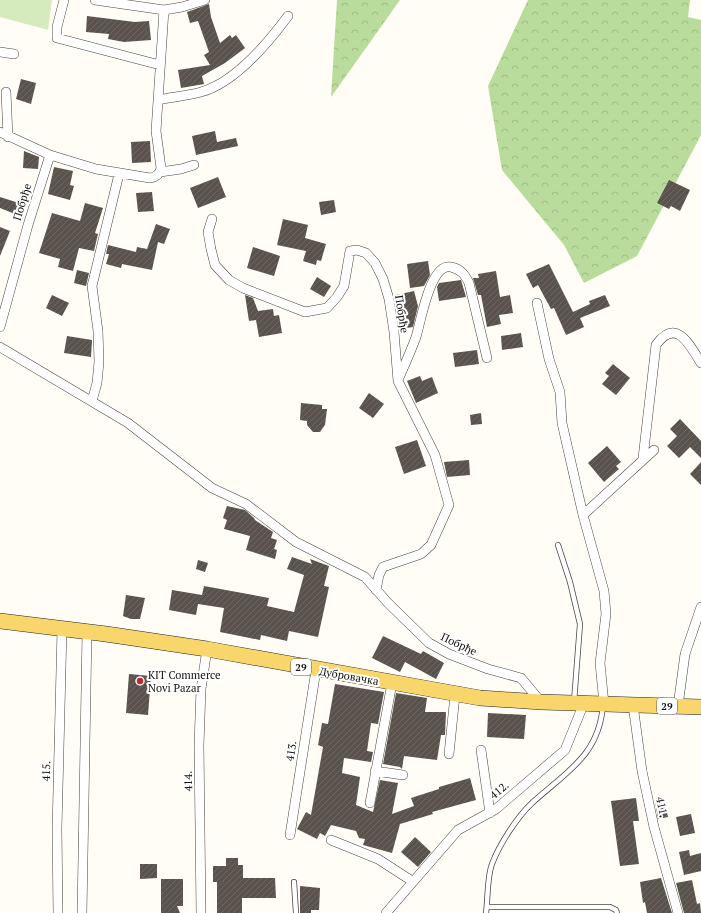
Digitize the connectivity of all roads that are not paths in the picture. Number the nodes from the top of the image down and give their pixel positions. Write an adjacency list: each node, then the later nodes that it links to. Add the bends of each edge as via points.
1 (64, 0): 8 (street, via 56,27 57,38)
2 (95, 0): 4 (street)
3 (205, 0): 4 (street)
4 (164, 10): 8 (street)
5 (288, 16): 10 (street, via 227,80 202,92)
6 (0, 52): 7 (street)
7 (14, 54)
8 (160, 65): 10 (street)
9 (6, 92): 11 (street)
10 (158, 100): 14 (street, via 156,131)
11 (4, 134): 12 (street)
12 (50, 155): 15 (street); 18 (street, Побрђе)
13 (194, 165): 14 (street, via 181,170)
14 (160, 172): 15 (street, via 150,178)
15 (119, 174): 23 (street, via 92,286 99,362)
16 (212, 219): 22 (street, Побрђе, via 208,232 215,265 229,280 305,312 327,308 344,286 350,251 366,253 383,279 389,299)
17 (537, 303): 26 (street, via 549,359 560,392 562,424)
18 (0, 327)
19 (0, 347): 23 (street, Побрђе)
20 (487, 358): 22 (street, via 469,283 464,273 457,269 442,268 433,280)
21 (701, 363): 25 (street, via 681,335 672,332 662,336 656,346)
22 (398, 381): 28 (street, Побрђе, via 431,446 449,505 431,545 421,554 383,567 378,575)
23 (92, 401): 28 (street, Побрђе, via 128,423 212,488 246,504 296,542 365,577)
24 (654, 450): 25 (street)
25 (643, 458): 26 (street)
26 (583, 515): 39 (street, via 606,601 600,663)
27 (558, 545): 38 (lane, via 580,624)
28 (376, 590): 37 (street, Побрђе, via 430,643 456,657 521,678)
29 (701, 607): 41 (street, via 685,654)
30 (0, 621): 31 (main road, Дубровачка / 29)
31 (62, 629): 32 (main road, Дубровачка / 29); 54 (street, 415., via 57,829)
32 (87, 632): 33 (main road, Дубровачка / 29); 55 (street)
33 (207, 649): 34 (main road, Дубровачка / 29); 56 (street, 414., via 201,689 199,744)
34 (316, 670): 35 (main road, Дубровачка / 29); 49 (street, 413.)
35 (392, 683): 36 (main road, Дубровачка / 29); 45 (street)
36 (455, 694): 37 (main road, Дубровачка / 29); 44 (street)
37 (541, 702): 38 (main road, Дубровачка / 29)
38 (579, 703): 39 (main road, Дубровачка / 29); 48 (street, 412., via 564,750)
39 (604, 704): 40 (main road, 29); 53 (lane, via 598,735 586,754 531,804 511,830 491,865)
40 (633, 704): 41 (main road, 29); 61 (street, 411., via 642,771 654,827)
41 (678, 706): 42 (main road, 29)
42 (701, 707)
43 (481, 750): 48 (street)
44 (449, 754)
45 (375, 771): 46 (street); 47 (street)
46 (403, 776)
47 (370, 803)
48 (490, 813): 51 (street, 412., via 458,830)
49 (290, 835)
50 (331, 840): 51 (street, via 378,858)
51 (412, 881): 58 (street, 412.)
52 (294, 882): 57 (lane)
53 (487, 907): 59 (lane); 60 (lane, via 610,907)
54 (58, 913)
55 (82, 913)
56 (201, 913)
57 (296, 913)
58 (386, 913)
59 (486, 913)
60 (618, 913)
61 (678, 913)

